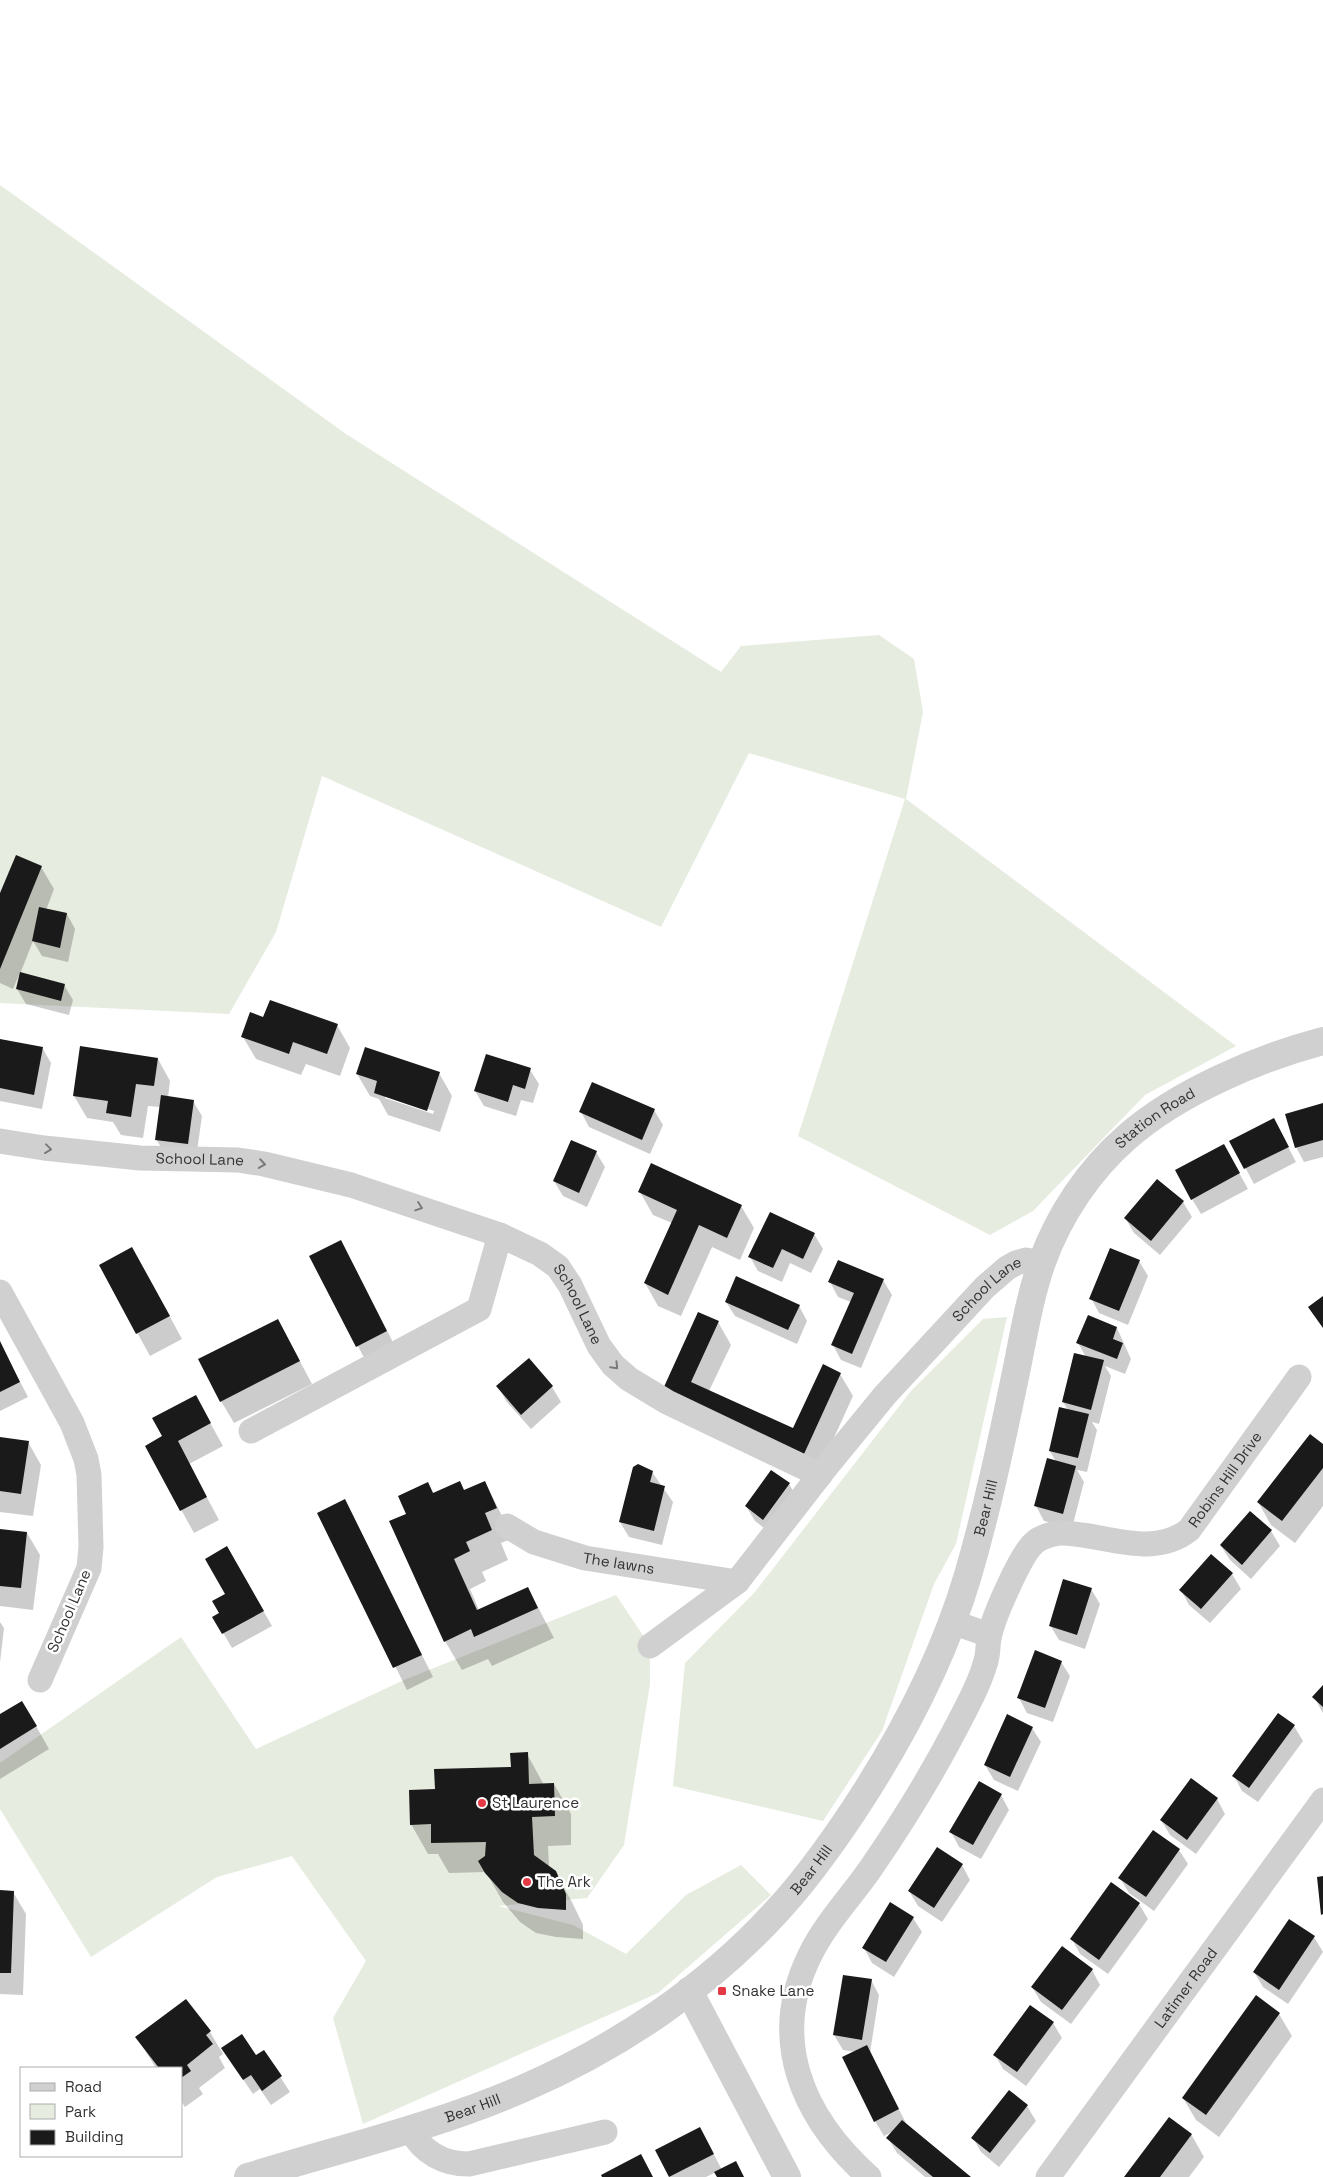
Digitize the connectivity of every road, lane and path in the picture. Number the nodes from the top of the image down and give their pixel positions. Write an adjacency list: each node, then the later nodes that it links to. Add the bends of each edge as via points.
1 (1323, 1041): 4 (street, Station Road, via 1212,1083 1166,1108 1128,1136 1093,1171 1060,1222)
2 (0, 1141): 3 (street, School Lane, one-way to 3, via 140,1158 238,1160 264,1164 351,1185)
3 (500, 1236): 7 (street, via 480,1309); 8 (street, School Lane, one-way to 8, via 540,1254 558,1267 599,1346 629,1379 667,1402)
4 (1042, 1263): 8 (street, School Lane, via 1026,1260 1016,1263 985,1287 885,1395); 11 (street, Bear Hill, via 985,1511)
5 (0, 1292): 14 (street, School Lane, via 72,1422 89,1474 89,1568)
6 (1299, 1377): 12 (street, Robins Hill Drive, via 1189,1530 1165,1542 1145,1544 1069,1533 1035,1541 1027,1550)
7 (250, 1431)
8 (820, 1475): 10 (street)
9 (507, 1526): 10 (street, The lawns, via 534,1542 585,1558)
10 (737, 1582): 13 (street)
11 (952, 1622): 12 (street); 16 (street, Bear Hill, via 925,1688 901,1734 838,1835 776,1913)
12 (990, 1635): 21 (street, Robins Hill Drive, via 980,1678 934,1769 893,1835 814,1948 796,1997 793,2053 804,2093 828,2133)
13 (650, 1646)
14 (40, 1680)
15 (1323, 1800): 22 (street, Latimer Road)
16 (689, 1991): 17 (street, Bear Hill, via 604,2048 557,2073 518,2091); 20 (street)
17 (410, 2129): 18 (street, via 415,2139 432,2154 456,2164 469,2164); 19 (street, Bear Hill)
18 (605, 2132)
19 (248, 2177)
20 (787, 2177)
21 (869, 2177)
22 (1048, 2177)

